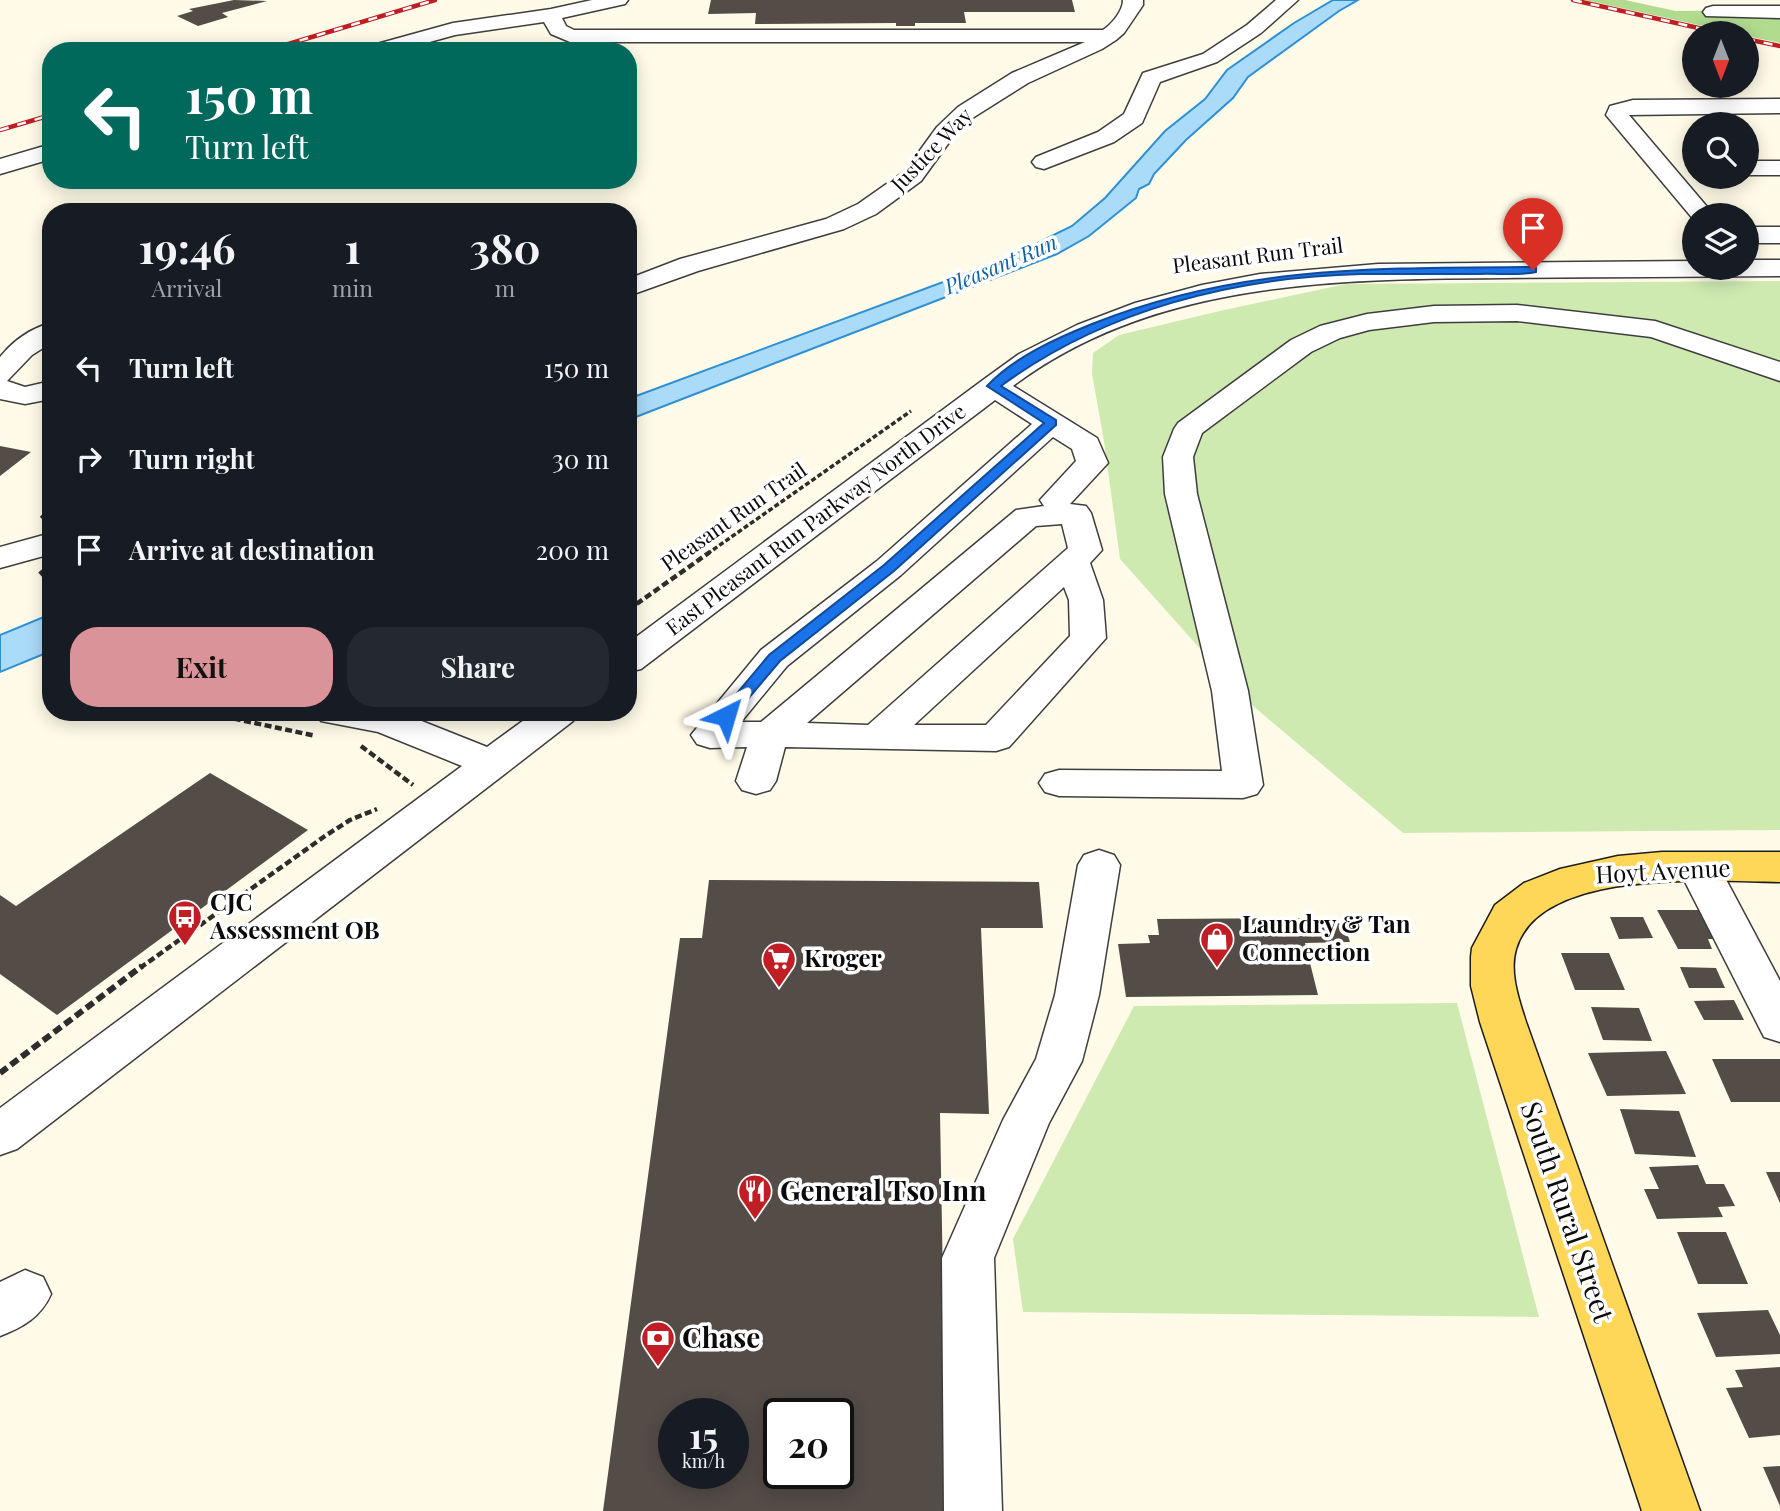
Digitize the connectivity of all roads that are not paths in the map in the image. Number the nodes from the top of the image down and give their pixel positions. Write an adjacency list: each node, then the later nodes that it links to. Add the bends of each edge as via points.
1 (618, 0): 6 (street)
2 (1133, 0): 7 (street)
3 (1288, 0): 11 (street, via 1210,58 1151,78 1134,118 1106,137)
4 (1713, 12): 5 (street)
5 (1780, 12)
6 (551, 15): 7 (street, via 558,30 570,36); 8 (street, via 453,29)
7 (1109, 36): 21 (street, Justice Way, via 979,102 945,132 913,176 867,209 835,224 689,265)
8 (406, 42)
9 (1780, 106): 12 (street, via 1633,107 1618,111)
10 (42, 154): 14 (street)
11 (1044, 162)
12 (1658, 163): 13 (street); 17 (street)
13 (1682, 165)
14 (0, 167)
15 (1759, 168): 16 (street)
16 (1780, 168)
17 (1692, 203)
18 (1780, 234): 19 (street)
19 (1759, 235)
20 (1780, 268): 25 (street, East Pleasant Run Parkway North Drive, via 1376,271 1249,282 1173,299 1104,322 1029,360)
21 (637, 285)
22 (42, 337): 24 (street, via 22,349)
23 (1780, 372): 40 (street, via 1655,329 1517,313 1434,314 1367,322 1301,346 1189,429 1178,457 1181,494 1230,691 1243,785)
24 (0, 374)
25 (993, 386): 28 (street); 33 (street, East Pleasant Run Parkway North Drive)
26 (0, 388): 27 (street, via 22,395)
27 (42, 392)
28 (1052, 422): 29 (street, via 1086,444 1092,463); 36 (street, via 889,568 774,658 710,735)
29 (1056, 500)
30 (42, 546): 31 (street)
31 (0, 558)
32 (1073, 561): 36 (street, via 1085,550 1075,513 1027,517); 37 (street); 37 (street, via 1086,600 1088,638 996,738)
33 (637, 654)
34 (533, 721): 38 (street)
35 (328, 724): 38 (street, via 386,721)
36 (770, 734): 37 (street); 39 (street)
37 (877, 738)
38 (475, 758): 46 (street)
39 (756, 781)
40 (1059, 783)
41 (1099, 865): 47 (street, via 1077,995 1059,1061 1027,1120 968,1258)
42 (1780, 867): 43 (main road, Hoyt Avenue)
43 (1699, 868): 44 (main road, Hoyt Avenue, via 1620,871 1567,880 1535,895); 45 (street)
44 (1515, 914): 48 (main road, South Rural Street, via 1494,948 1496,1001)
45 (1780, 1024)
46 (0, 1135)
47 (973, 1511)
48 (1671, 1511)

